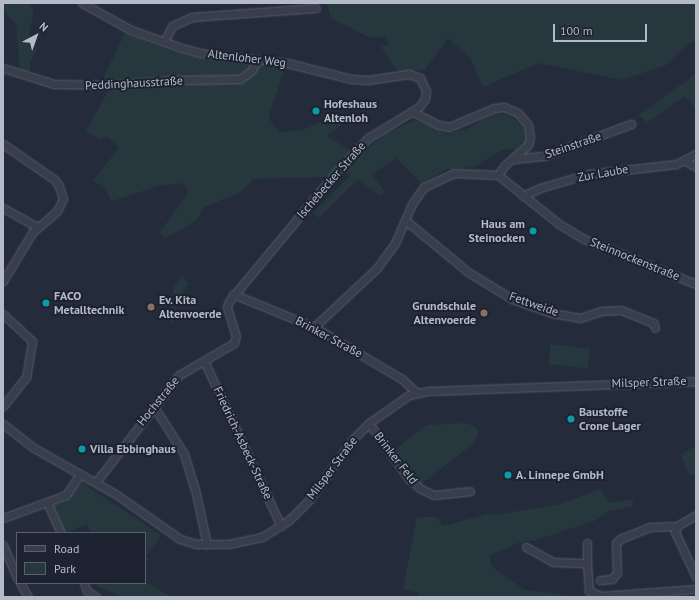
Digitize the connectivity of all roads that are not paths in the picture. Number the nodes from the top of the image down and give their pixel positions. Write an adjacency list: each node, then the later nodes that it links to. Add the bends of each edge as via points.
1 (82, 3): 3 (street, Altenloher Weg, via 131,30)
2 (316, 8): 3 (street, via 192,17 172,26)
3 (164, 42): 4 (street, Altenloher Weg, via 200,52)
4 (258, 60): 5 (street, Peddinghausstraße, via 251,71 240,79 110,85 54,84); 6 (street, Altenloher Weg, via 287,63 351,79 368,80 404,74)
5 (3, 68)
6 (420, 78): 7 (street, Ischebecker Straße, via 426,91 425,99)
7 (413, 112): 11 (street, via 449,127 494,108 512,110 524,118 530,138 524,151); 21 (street, Ischebecker Straße, via 378,131 357,148)
8 (631, 124): 11 (street, Steinstraße, via 544,156)
9 (3, 144): 18 (street, via 55,180 62,191 61,205)
10 (696, 154): 12 (street, Zur Laube)
11 (513, 159): 14 (street)
12 (685, 161): 13 (street); 15 (street, Zur Laube, via 588,174 540,188)
13 (696, 167)
14 (498, 175): 15 (street, Steinnockenstraße); 17 (street, via 454,173 439,178 424,188 412,204)
15 (523, 196): 20 (street, Steinnockenstraße, via 559,224 584,239)
16 (3, 208): 18 (street)
17 (405, 220): 23 (street, via 395,243 377,268); 24 (street, Fettweide, via 468,272 512,299 552,313 580,318 601,311 621,310 653,323)
18 (37, 227): 19 (street)
19 (3, 281)
20 (696, 284)
21 (233, 294): 23 (street, Brinker Straße); 25 (street, Hochstraße, via 227,307 236,339 230,346)
22 (3, 314): 28 (street, via 32,341 26,377)
23 (314, 327): 27 (street, Brinker Straße, via 402,379)
24 (655, 328)
25 (204, 361): 29 (street, Hochstraße, via 178,375); 38 (street, Friedrich-Asbeck-Straße)
26 (696, 381): 27 (street, Milsper Straße)
27 (417, 393): 30 (street, Milsper Straße, via 401,400)
28 (3, 406)
29 (154, 407): 33 (street, Hochstraße); 43 (street, via 184,454)
30 (369, 423): 34 (street, Brinker Feld, via 409,479 421,489 434,495); 38 (street, Milsper Straße, via 347,445 310,499)
31 (3, 424): 32 (street, Milsper Straße, via 34,448)
32 (80, 474): 33 (street, Milsper Straße); 35 (street, via 66,495)
33 (96, 482): 43 (street, Milsper Straße, via 180,539)
34 (470, 491)
35 (47, 502): 37 (street); 40 (street)
36 (696, 515): 39 (street)
37 (3, 518)
38 (281, 526): 43 (street, Milsper Straße, via 250,541)
39 (677, 526): 47 (street, via 676,537); 48 (street, via 649,527 620,539 616,543 617,573 612,579)
40 (61, 532)
41 (587, 543): 45 (street)
42 (3, 545): 46 (street)
43 (207, 545)
44 (526, 547): 45 (street, via 553,562)
45 (588, 563): 51 (street, via 590,591 601,596)
46 (16, 576)
47 (696, 578)
48 (600, 580)
49 (21, 584): 52 (street)
50 (84, 584): 53 (street, via 88,591)
51 (696, 589)
52 (28, 597)
53 (96, 597)

